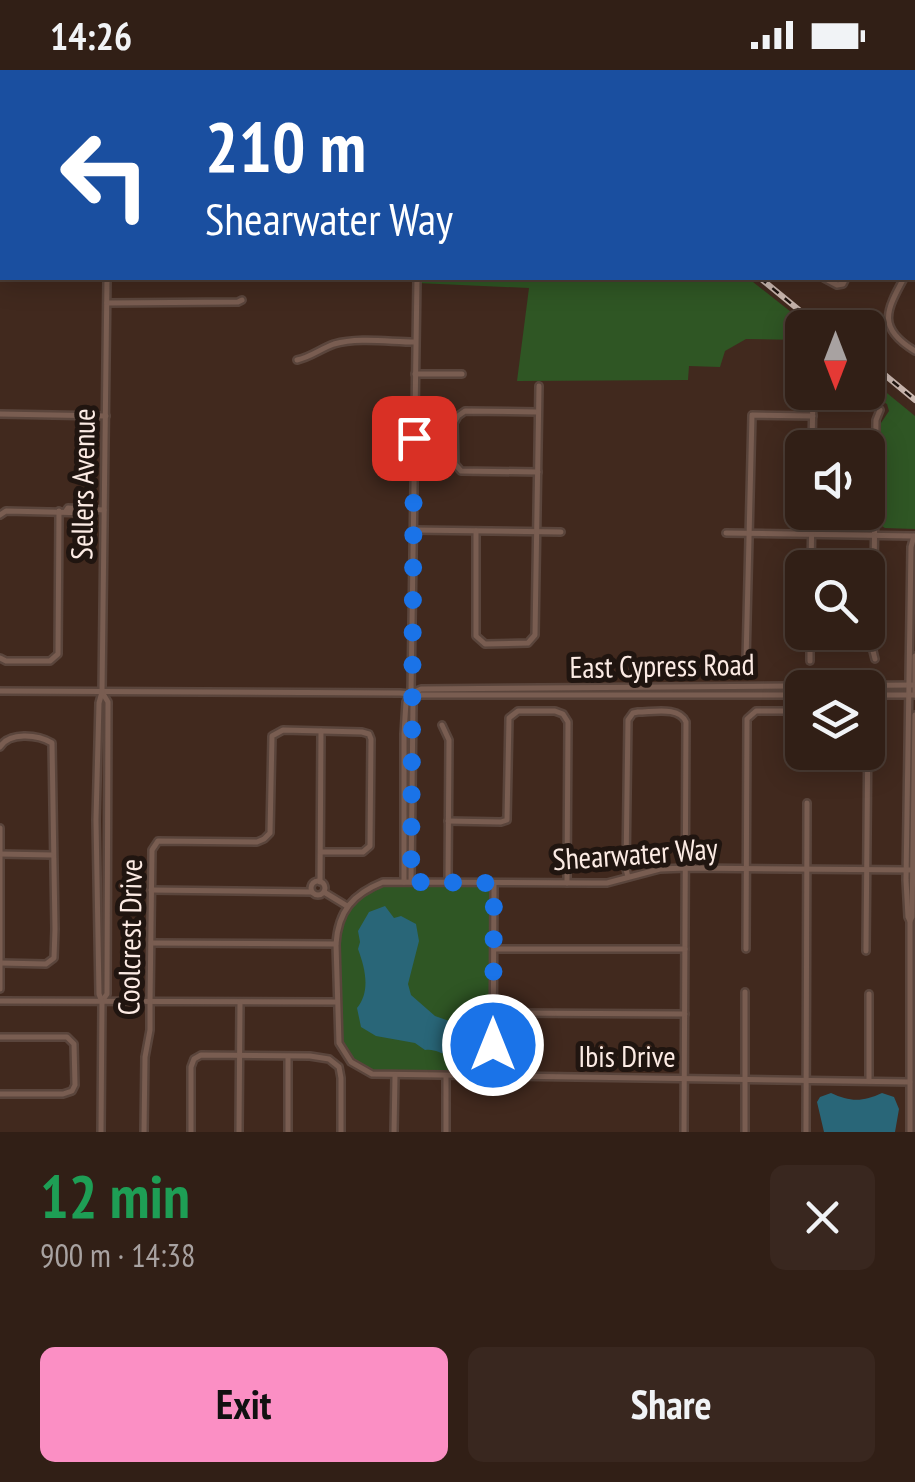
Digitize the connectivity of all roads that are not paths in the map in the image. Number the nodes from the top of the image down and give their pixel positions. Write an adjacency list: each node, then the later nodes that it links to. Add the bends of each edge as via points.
1 (107, 280): 5 (street, Sellers Avenue)
2 (417, 280): 6 (street)
3 (903, 280): 7 (street, via 887,320)
4 (242, 300): 5 (street)
5 (107, 303): 16 (street, Sellers Avenue)
6 (416, 342): 8 (street, via 334,344); 9 (street)
7 (915, 351)
8 (297, 360)
9 (414, 374): 10 (street); 23 (street)
10 (462, 374)
11 (539, 386): 14 (street)
12 (813, 410): 17 (street)
13 (880, 410): 31 (street)
14 (538, 412): 19 (street); 19 (street, via 465,412 454,423 455,464 461,470)
15 (0, 414): 16 (street)
16 (106, 416): 20 (street, Sellers Avenue)
17 (813, 416): 18 (street); 29 (street, via 752,415)
18 (813, 430)
19 (538, 472): 26 (street)
20 (104, 510): 21 (street); 42 (street, Sellers Avenue)
21 (63, 511): 22 (street); 36 (street, via 58,654 50,661)
22 (1, 514)
23 (413, 530): 25 (street); 43 (street)
24 (812, 530): 30 (street)
25 (476, 531): 26 (street); 26 (street, via 476,636 485,644 523,645 535,635)
26 (537, 532): 27 (street)
27 (561, 532)
28 (726, 533): 29 (street)
29 (750, 534): 30 (street); 38 (street)
30 (812, 535): 31 (street); 33 (street)
31 (873, 536): 32 (street); 37 (street)
32 (915, 537): 40 (street)
33 (812, 550)
34 (810, 650): 39 (street)
35 (915, 656): 40 (street)
36 (0, 658)
37 (875, 659)
38 (746, 661)
39 (810, 661)
40 (913, 685): 43 (street, East Cypress Road); 46 (street)
41 (0, 691): 42 (street, East Cypress Road)
42 (102, 692): 43 (street, East Cypress Road); 85 (street, Sellers Avenue, via 96,820)
43 (411, 693): 44 (street, East Cypress Road); 66 (street)
44 (785, 695)
45 (885, 695): 46 (street)
46 (913, 695): 63 (street)
47 (785, 711): 60 (street, via 756,711 748,719)
48 (915, 716): 63 (street)
49 (442, 725): 54 (street, via 449,740)
50 (321, 731): 56 (street); 56 (street, via 369,734 370,846 363,852); 70 (street, Coolcrest Drive, via 283,730 271,740 268,836 257,842 158,841)
51 (2, 744): 58 (street, via 10,737 52,742)
52 (868, 770): 61 (street)
53 (807, 803): 62 (street)
54 (448, 821): 67 (street); 69 (street, via 506,820 509,718 518,711 564,714)
55 (0, 828): 57 (street)
56 (321, 852): 65 (street)
57 (1, 854): 58 (street); 80 (street)
58 (52, 855): 80 (street, via 54,958 46,964)
59 (686, 868): 60 (street, Shearwater Way); 64 (street, Shearwater Way); 64 (street, via 685,718 638,712 627,724); 77 (street)
60 (746, 869): 62 (street, Shearwater Way); 78 (street)
61 (867, 869): 62 (street, Shearwater Way); 63 (street, Shearwater Way); 79 (street)
62 (806, 870): 99 (street)
63 (910, 870): 101 (street)
64 (628, 876): 69 (street, Shearwater Way)
65 (320, 882): 71 (street); 72 (street)
66 (407, 882): 67 (street, Shearwater Way); 73 (street, Shearwater Way, via 368,888)
67 (448, 882): 68 (street, Shearwater Way)
68 (494, 883): 69 (street, Shearwater Way); 76 (street)
69 (567, 883)
70 (152, 890): 71 (street); 74 (street, Coolcrest Drive)
71 (312, 892): 72 (street)
72 (324, 892): 73 (street)
73 (347, 906): 75 (street)
74 (151, 943): 75 (street); 86 (street, Coolcrest Drive)
75 (336, 944): 87 (street)
76 (494, 949): 77 (street); 89 (street)
77 (685, 949): 90 (street)
78 (746, 949)
79 (866, 951)
80 (1, 963): 81 (street)
81 (0, 990)
82 (746, 992): 98 (street)
83 (870, 994): 100 (street)
84 (0, 1001): 85 (street)
85 (102, 1002): 86 (street); 103 (street, Sellers Avenue)
86 (150, 1002): 88 (street); 104 (street, Coolcrest Drive)
87 (336, 1002): 88 (street); 94 (street, Ibis Drive, via 338,1043 351,1062)
88 (240, 1003): 92 (street)
89 (493, 1012): 90 (street); 96 (street)
90 (685, 1014): 97 (street)
91 (0, 1036): 102 (street, via 67,1037 74,1044 76,1084 63,1094)
92 (240, 1056): 93 (street); 105 (street, via 194,1059); 106 (street)
93 (288, 1057): 107 (street); 108 (street, via 329,1059 339,1068)
94 (394, 1076): 95 (street, Ibis Drive); 109 (street)
95 (446, 1077): 96 (street, Ibis Drive); 110 (street)
96 (493, 1077): 97 (street, Ibis Drive)
97 (684, 1078): 98 (street, Ibis Drive); 111 (street)
98 (745, 1079): 99 (street, Ibis Drive); 112 (street)
99 (807, 1079): 100 (street, Ibis Drive); 113 (street)
100 (869, 1081): 101 (street, Ibis Drive)
101 (910, 1082): 114 (street)
102 (0, 1094)
103 (101, 1132)
104 (144, 1132)
105 (191, 1132)
106 (240, 1132)
107 (288, 1132)
108 (342, 1132)
109 (394, 1132)
110 (446, 1132)
111 (684, 1132)
112 (745, 1132)
113 (806, 1132)
114 (910, 1132)

